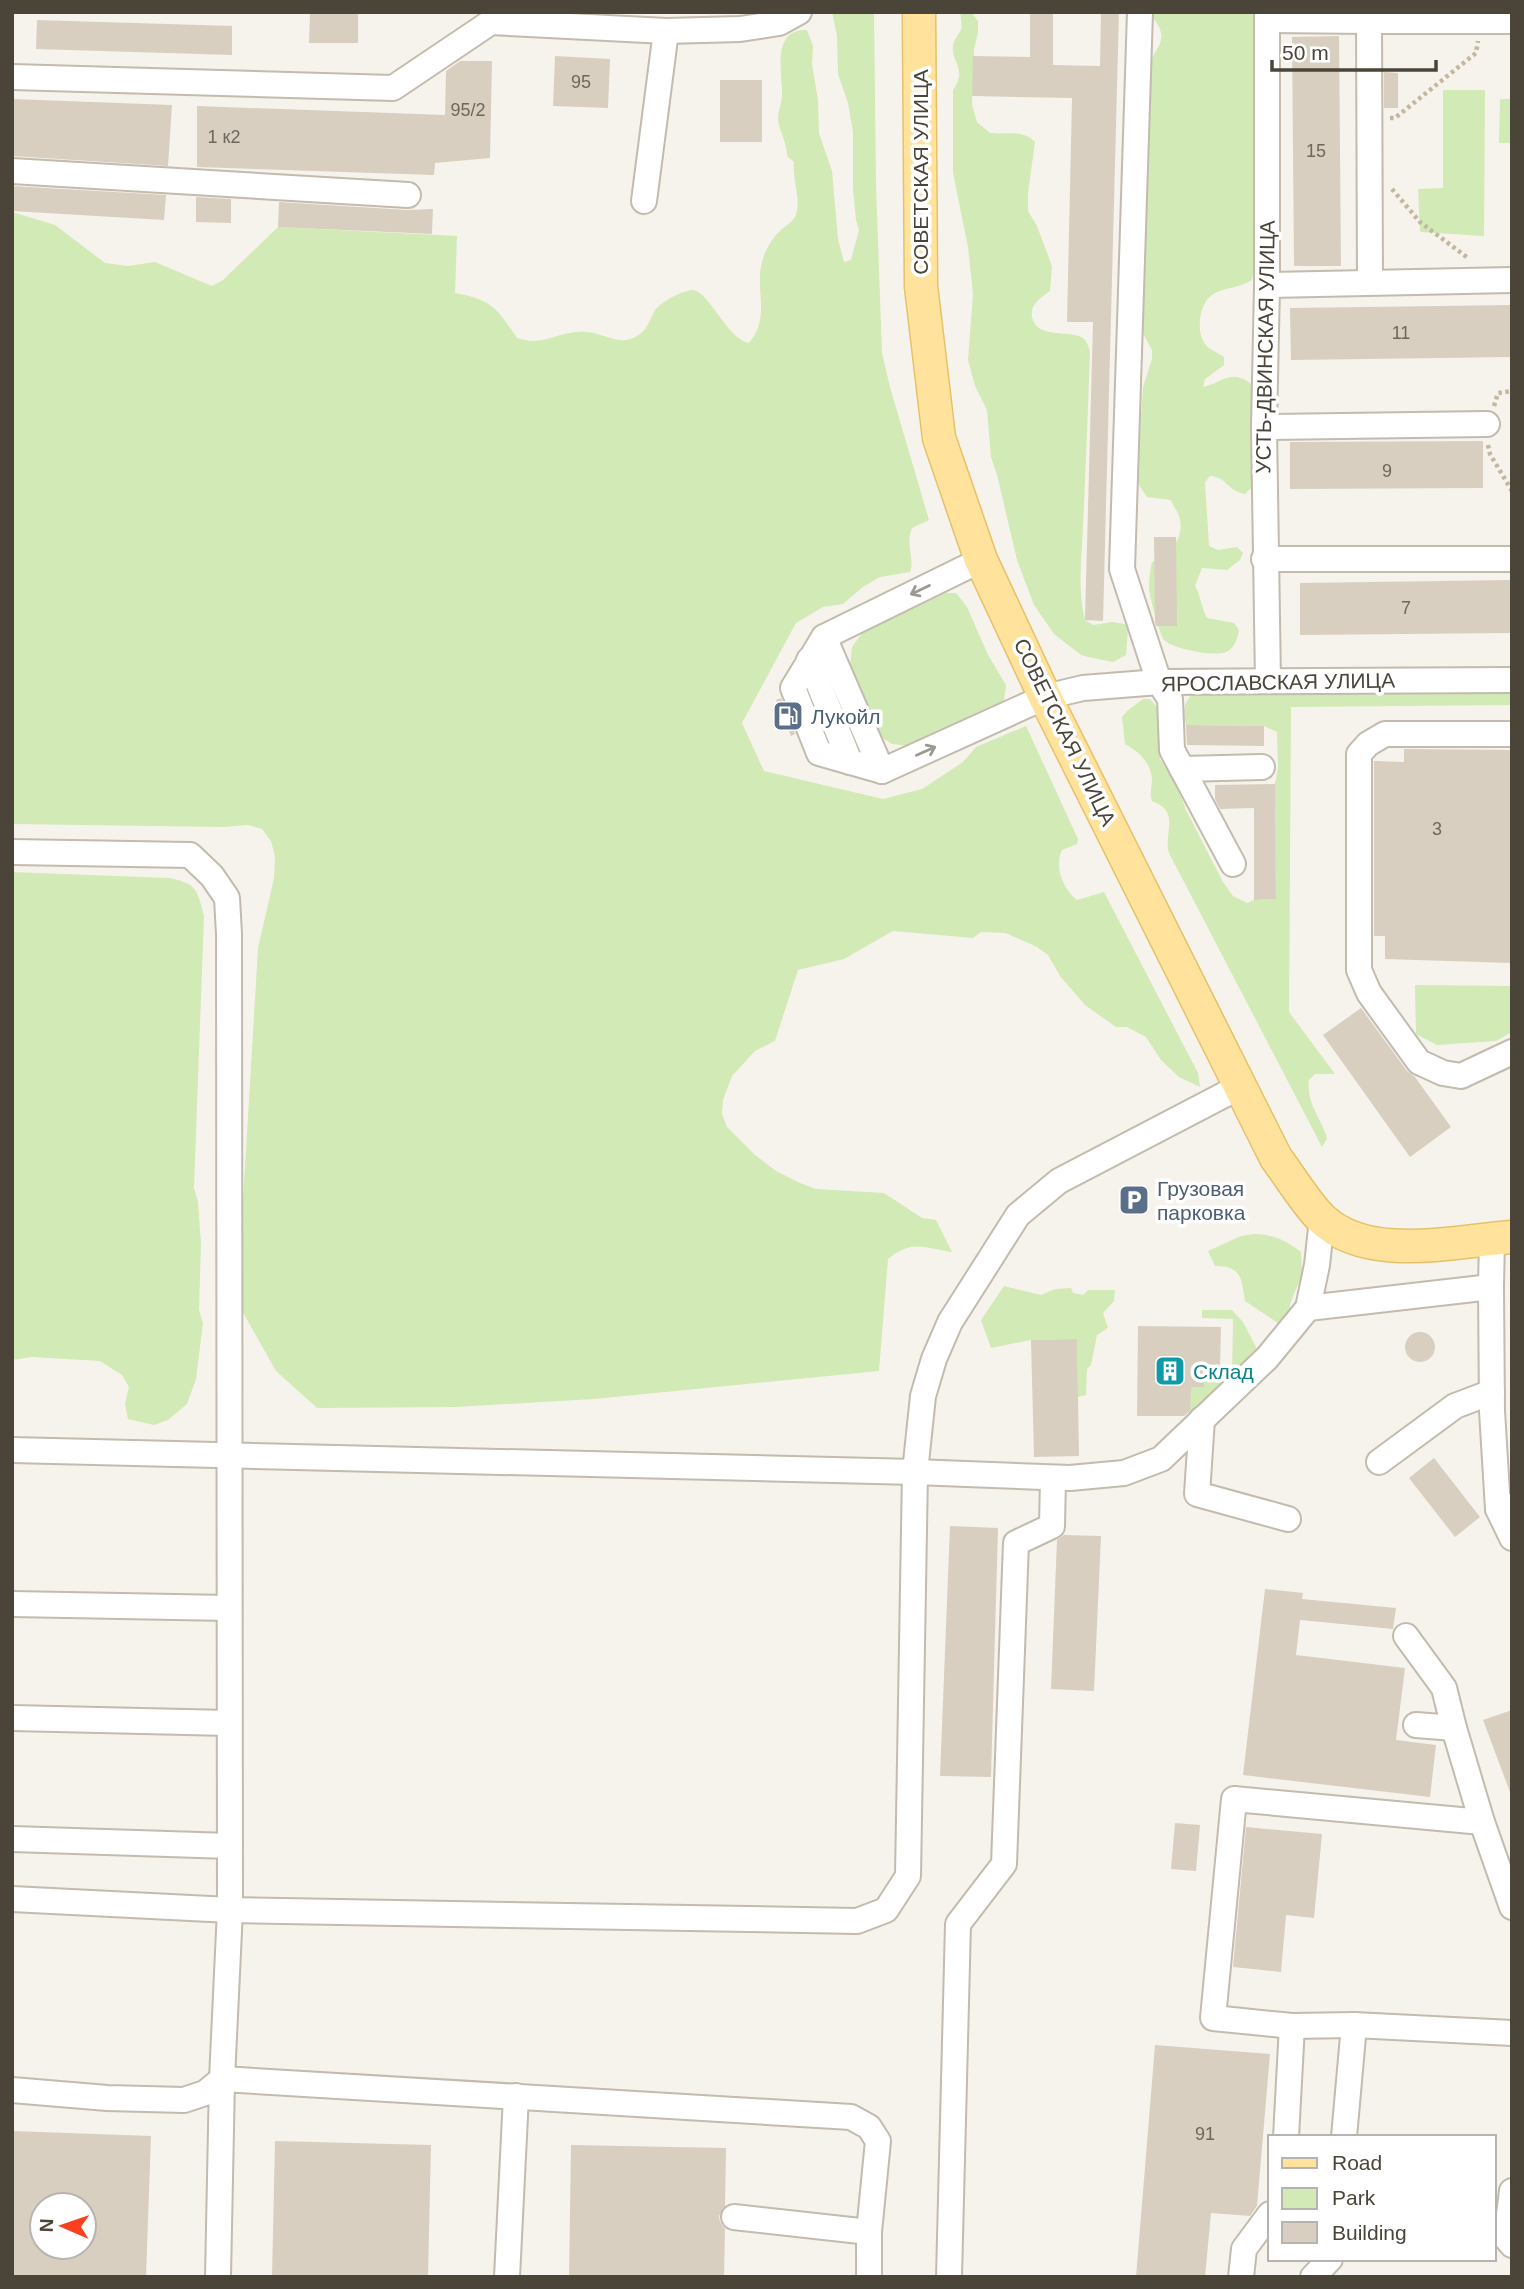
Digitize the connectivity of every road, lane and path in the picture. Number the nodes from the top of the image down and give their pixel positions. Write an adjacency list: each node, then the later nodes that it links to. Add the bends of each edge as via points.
1 (799, 12): 8 (street, via 779,23 740,29)
2 (919, 12): 21 (main road, СОВЕТСКАЯ УЛИЦА, via 921,286 939,438)
3 (1140, 12): 27 (street, via 1122,569)
4 (1267, 16): 5 (street); 17 (street, УСТЬ-ДВИНСКАЯ УЛИЦА)
5 (1369, 20): 6 (street); 10 (street)
6 (1479, 22): 7 (street); 10 (path, via 1476,53 1395,118)
7 (1512, 22)
8 (666, 31): 9 (street, via 491,22 393,88); 14 (street)
9 (12, 77)
10 (1368, 118): 11 (street)
11 (1369, 162): 15 (path, via 1420,222); 16 (street)
12 (12, 171): 13 (street)
13 (408, 195)
14 (644, 201)
15 (1505, 280): 16 (street)
16 (1370, 281): 17 (street)
17 (1267, 285): 19 (street, УСТЬ-ДВИНСКАЯ УЛИЦА)
18 (1487, 424): 19 (street); 20 (path, via 1490,454)
19 (1264, 427): 22 (street, УСТЬ-ДВИНСКАЯ УЛИЦА)
20 (1512, 491)
21 (981, 559): 24 (street, one-way to 24); 28 (main road, СОВЕТСКАЯ УЛИЦА)
22 (1264, 559): 23 (street); 26 (street, УСТЬ-ДВИНСКАЯ УЛИЦА)
23 (1512, 559)
24 (824, 637): 32 (street); 32 (street, via 793,688 819,753)
25 (1512, 680): 26 (street, ЯРОСЛАВСКАЯ УЛИЦА)
26 (1268, 681): 27 (street, ЯРОСЛАВСКАЯ УЛИЦА)
27 (1158, 682): 28 (street, ЯРОСЛАВСКАЯ УЛИЦА, via 1083,688); 31 (street, via 1170,699 1172,750)
28 (1045, 697): 32 (street, ЯРОСЛАВСКАЯ УЛИЦА, one-way to 28); 36 (main road, СОВЕТСКАЯ УЛИЦА)
29 (1512, 734): 35 (street, via 1385,734 1359,754 1359,970 1368,993 1419,1062 1443,1073 1461,1076)
30 (1262, 767): 31 (street)
31 (1182, 769): 34 (street)
32 (882, 771)
33 (12, 852): 44 (street, via 190,855 227,898)
34 (1233, 864)
35 (1512, 1052)
36 (1241, 1086): 37 (main road, СОВЕТСКАЯ УЛИЦА, via 1276,1158); 46 (street, via 1059,1181 1018,1215 950,1322 934,1359 923,1396)
37 (1322, 1219): 38 (main road, СОВЕТСКАЯ УЛИЦА, via 1347,1235 1397,1245); 40 (street)
38 (1502, 1237): 39 (street)
39 (1491, 1287): 40 (street); 41 (street)
40 (1308, 1308): 42 (street, via 1280,1344)
41 (1492, 1392): 45 (street, via 1455,1406); 48 (street)
42 (1202, 1419): 47 (street, via 1161,1459 1124,1473); 49 (street, via 1197,1493)
43 (12, 1450): 44 (street)
44 (228, 1456): 46 (street); 52 (street)
45 (1379, 1462)
46 (915, 1472): 47 (street); 63 (street, via 908,1876 886,1910 857,1921)
47 (1053, 1478): 81 (street, via 1052,1526 1016,1543 1004,1864 958,1924)
48 (1505, 1507): 50 (street)
49 (1288, 1519)
50 (1512, 1538)
51 (12, 1604): 52 (street)
52 (229, 1608): 55 (street)
53 (1406, 1636): 57 (street, via 1444,1688)
54 (12, 1718): 55 (street)
55 (229, 1723): 60 (street)
56 (1416, 1725): 57 (street)
57 (1454, 1728): 58 (street)
58 (1482, 1822): 62 (street); 65 (street, via 1234,1799 1213,2018)
59 (12, 1839): 60 (street)
60 (230, 1846): 63 (street)
61 (12, 1899): 63 (street)
62 (1512, 1907)
63 (230, 1910): 67 (street)
64 (1354, 2025): 65 (street); 66 (street); 71 (street)
65 (1292, 2026): 70 (street)
66 (1512, 2033)
67 (222, 2079): 68 (street, via 205,2093 184,2100); 69 (street); 78 (street)
68 (12, 2090)
69 (516, 2096): 75 (street, via 851,2117 869,2127 878,2141); 79 (street)
70 (1286, 2135)
71 (1343, 2135)
72 (1512, 2191): 76 (street, via 1506,2238)
73 (734, 2217): 75 (street)
74 (1268, 2217): 82 (street, via 1244,2249)
75 (869, 2232): 80 (street)
76 (1512, 2245)
77 (1328, 2261): 83 (street)
78 (218, 2277)
79 (507, 2277)
80 (869, 2277)
81 (949, 2277)
82 (1241, 2277)
83 (1313, 2277)

